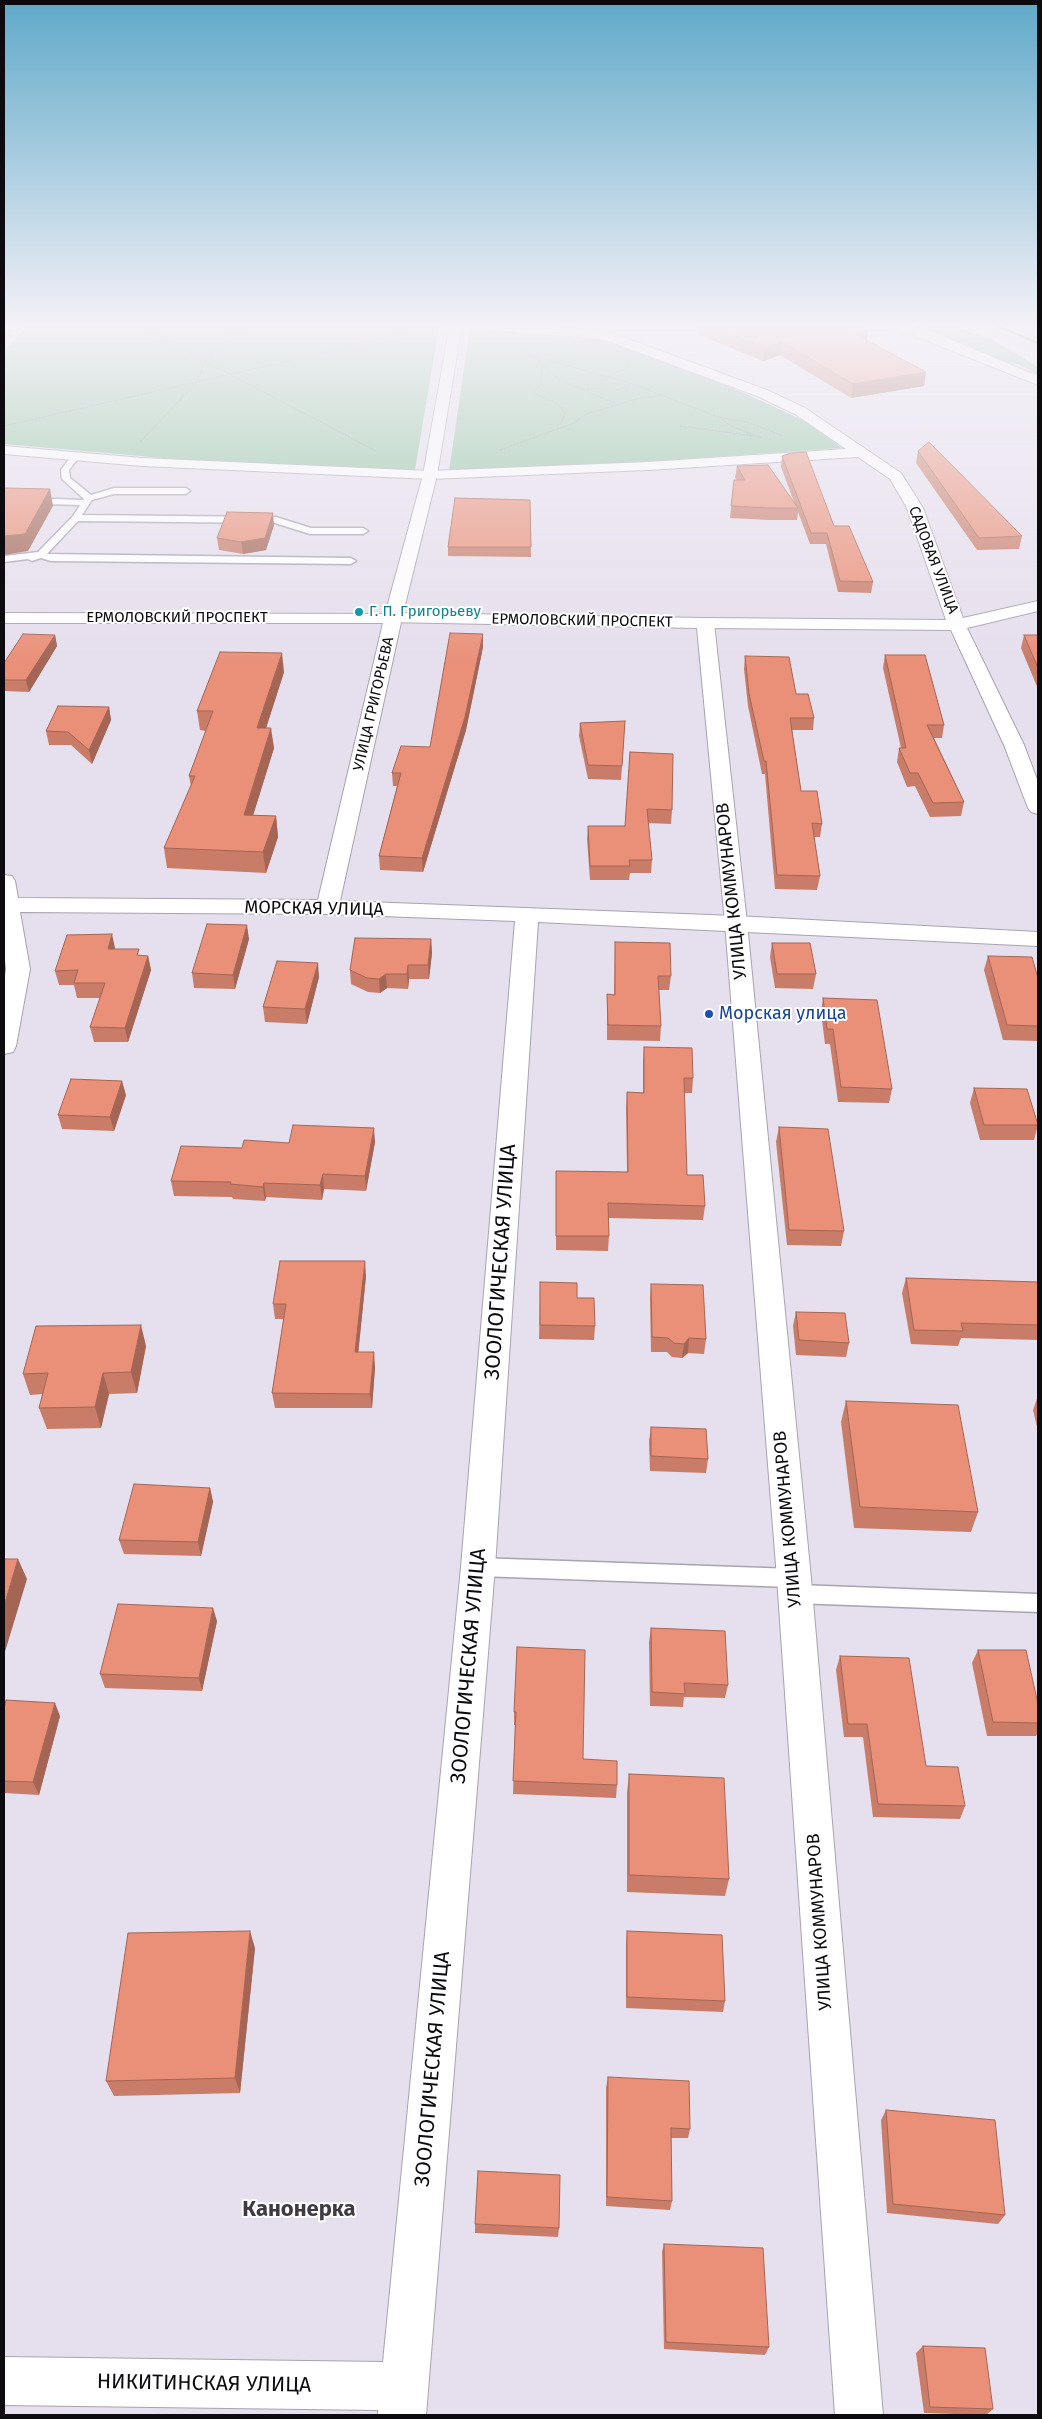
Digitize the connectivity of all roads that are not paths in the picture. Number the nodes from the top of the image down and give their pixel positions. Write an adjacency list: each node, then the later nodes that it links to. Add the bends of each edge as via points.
1 (437, 437): 6 (street, УЛИЦА ГРИГОРЬЕВА)
2 (839, 437): 4 (street, САДОВАЯ УЛИЦА)
3 (4, 450): 5 (street)
4 (861, 452): 6 (street, via 648,466); 20 (street, САДОВАЯ УЛИЦА, via 896,476 915,508)
5 (76, 456): 6 (street); 9 (lane, via 65,470 66,479)
6 (430, 475): 18 (street, УЛИЦА ГРИГОРЬЕВА)
7 (186, 491): 9 (lane, via 114,491)
8 (4, 500): 9 (lane)
9 (88, 501): 10 (lane)
10 (76, 518): 11 (lane, via 276,520 310,531); 12 (lane)
11 (363, 531)
12 (40, 555): 13 (lane); 14 (lane, via 51,558); 15 (lane)
13 (4, 558)
14 (351, 561)
15 (4, 565)
16 (1038, 606): 20 (street, ЕРМОЛОВСКИЙ ПРОСПЕКТ)
17 (4, 618): 18 (street, ЕРМОЛОВСКИЙ ПРОСПЕКТ)
18 (393, 618): 19 (street, ЕРМОЛОВСКИЙ ПРОСПЕКТ); 24 (street, УЛИЦА ГРИГОРЬЕВА)
19 (705, 623): 20 (street, ЕРМОЛОВСКИЙ ПРОСПЕКТ); 26 (street, УЛИЦА КОММУНАРОВ)
20 (957, 625): 21 (street, САДОВАЯ УЛИЦА, via 1022,745)
21 (1038, 808)
22 (4, 881): 23 (street)
23 (9, 906): 24 (street, МОРСКАЯ УЛИЦА); 28 (street, via 18,969)
24 (328, 908): 25 (street, МОРСКАЯ УЛИЦА)
25 (528, 916): 26 (street, МОРСКАЯ УЛИЦА); 29 (street, ЗООЛОГИЧЕСКАЯ УЛИЦА)
26 (736, 924): 27 (street, МОРСКАЯ УЛИЦА); 30 (street, УЛИЦА КОММУНАРОВ)
27 (1038, 939)
28 (4, 1046)
29 (478, 1567): 30 (lane); 33 (street, ЗООЛОГИЧЕСКАЯ УЛИЦА)
30 (794, 1586): 31 (lane); 34 (street, УЛИЦА КОММУНАРОВ)
31 (1038, 1603)
32 (4, 2381): 33 (street, НИКИТИНСКАЯ УЛИЦА)
33 (403, 2401)
34 (859, 2415)

